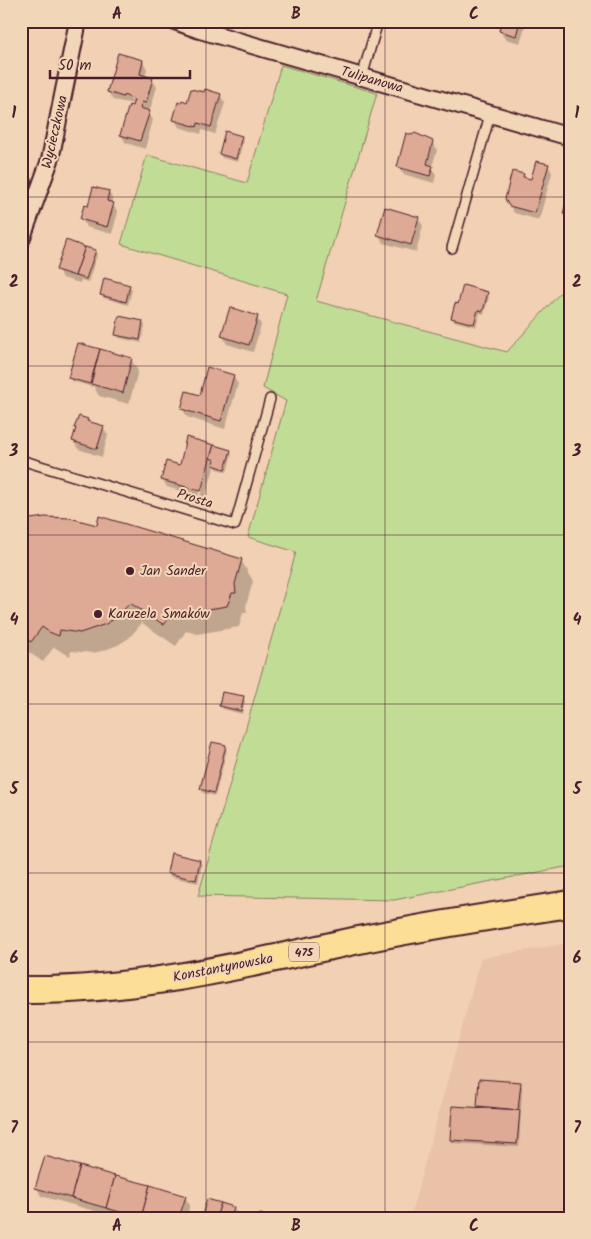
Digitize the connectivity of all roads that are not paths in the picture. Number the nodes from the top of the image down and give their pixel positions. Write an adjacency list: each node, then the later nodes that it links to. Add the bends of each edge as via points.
1 (78, 21): 7 (street, Wycieczkowa, via 50,160)
2 (175, 21): 4 (street, Tulipanowa)
3 (378, 21): 4 (lane)
4 (362, 77): 5 (street, Tulipanowa)
5 (490, 115): 6 (street, Tulipanowa); 8 (lane)
6 (570, 137)
7 (21, 240)
8 (452, 248)
9 (270, 399): 10 (lane, Prosta, via 235,526)
10 (21, 460)
11 (570, 904): 12 (main road, Konstantynowska / 475, via 431,925 181,978 93,989)
12 (21, 990)

